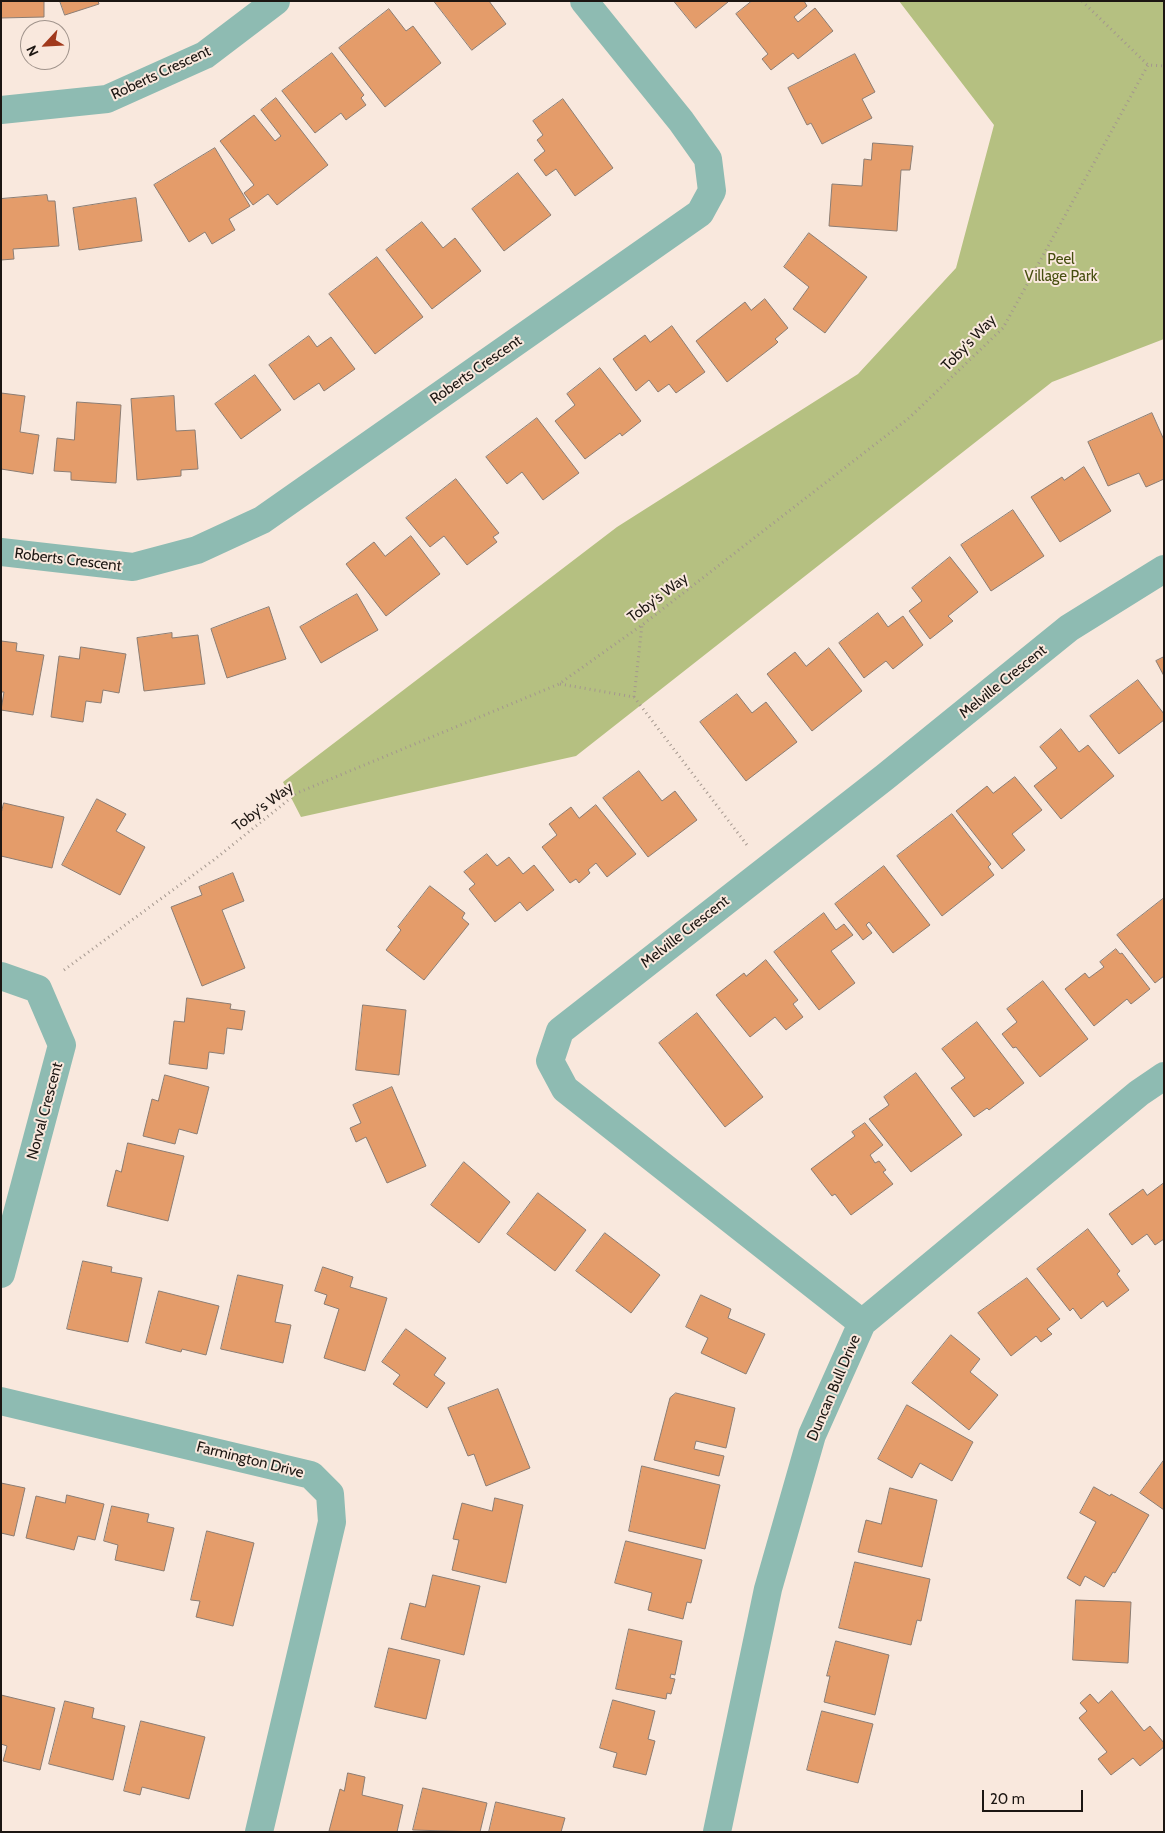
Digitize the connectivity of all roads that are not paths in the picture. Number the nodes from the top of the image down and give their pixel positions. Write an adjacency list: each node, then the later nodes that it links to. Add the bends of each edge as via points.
1 (276, 1): 3 (street, Roberts Crescent, via 205,56 107,99)
2 (584, 1): 4 (street, Roberts Crescent, via 708,159 712,191 700,213 262,520 197,550 133,567)
3 (1, 110)
4 (1, 552)
5 (1164, 569): 9 (street, Melville Crescent, via 1070,628 560,1031 550,1062 566,1089)
6 (1, 976): 8 (street, Norval Crescent, via 38,989 62,1046)
7 (1164, 1076): 9 (street, Duncan Bull Drive, via 1139,1093)
8 (1, 1274)
9 (862, 1323): 12 (street, Duncan Bull Drive, via 812,1435 768,1588)
10 (1, 1401): 11 (street, Farmington Drive, via 311,1475 330,1494 332,1522)
11 (259, 1832)
12 (717, 1832)

